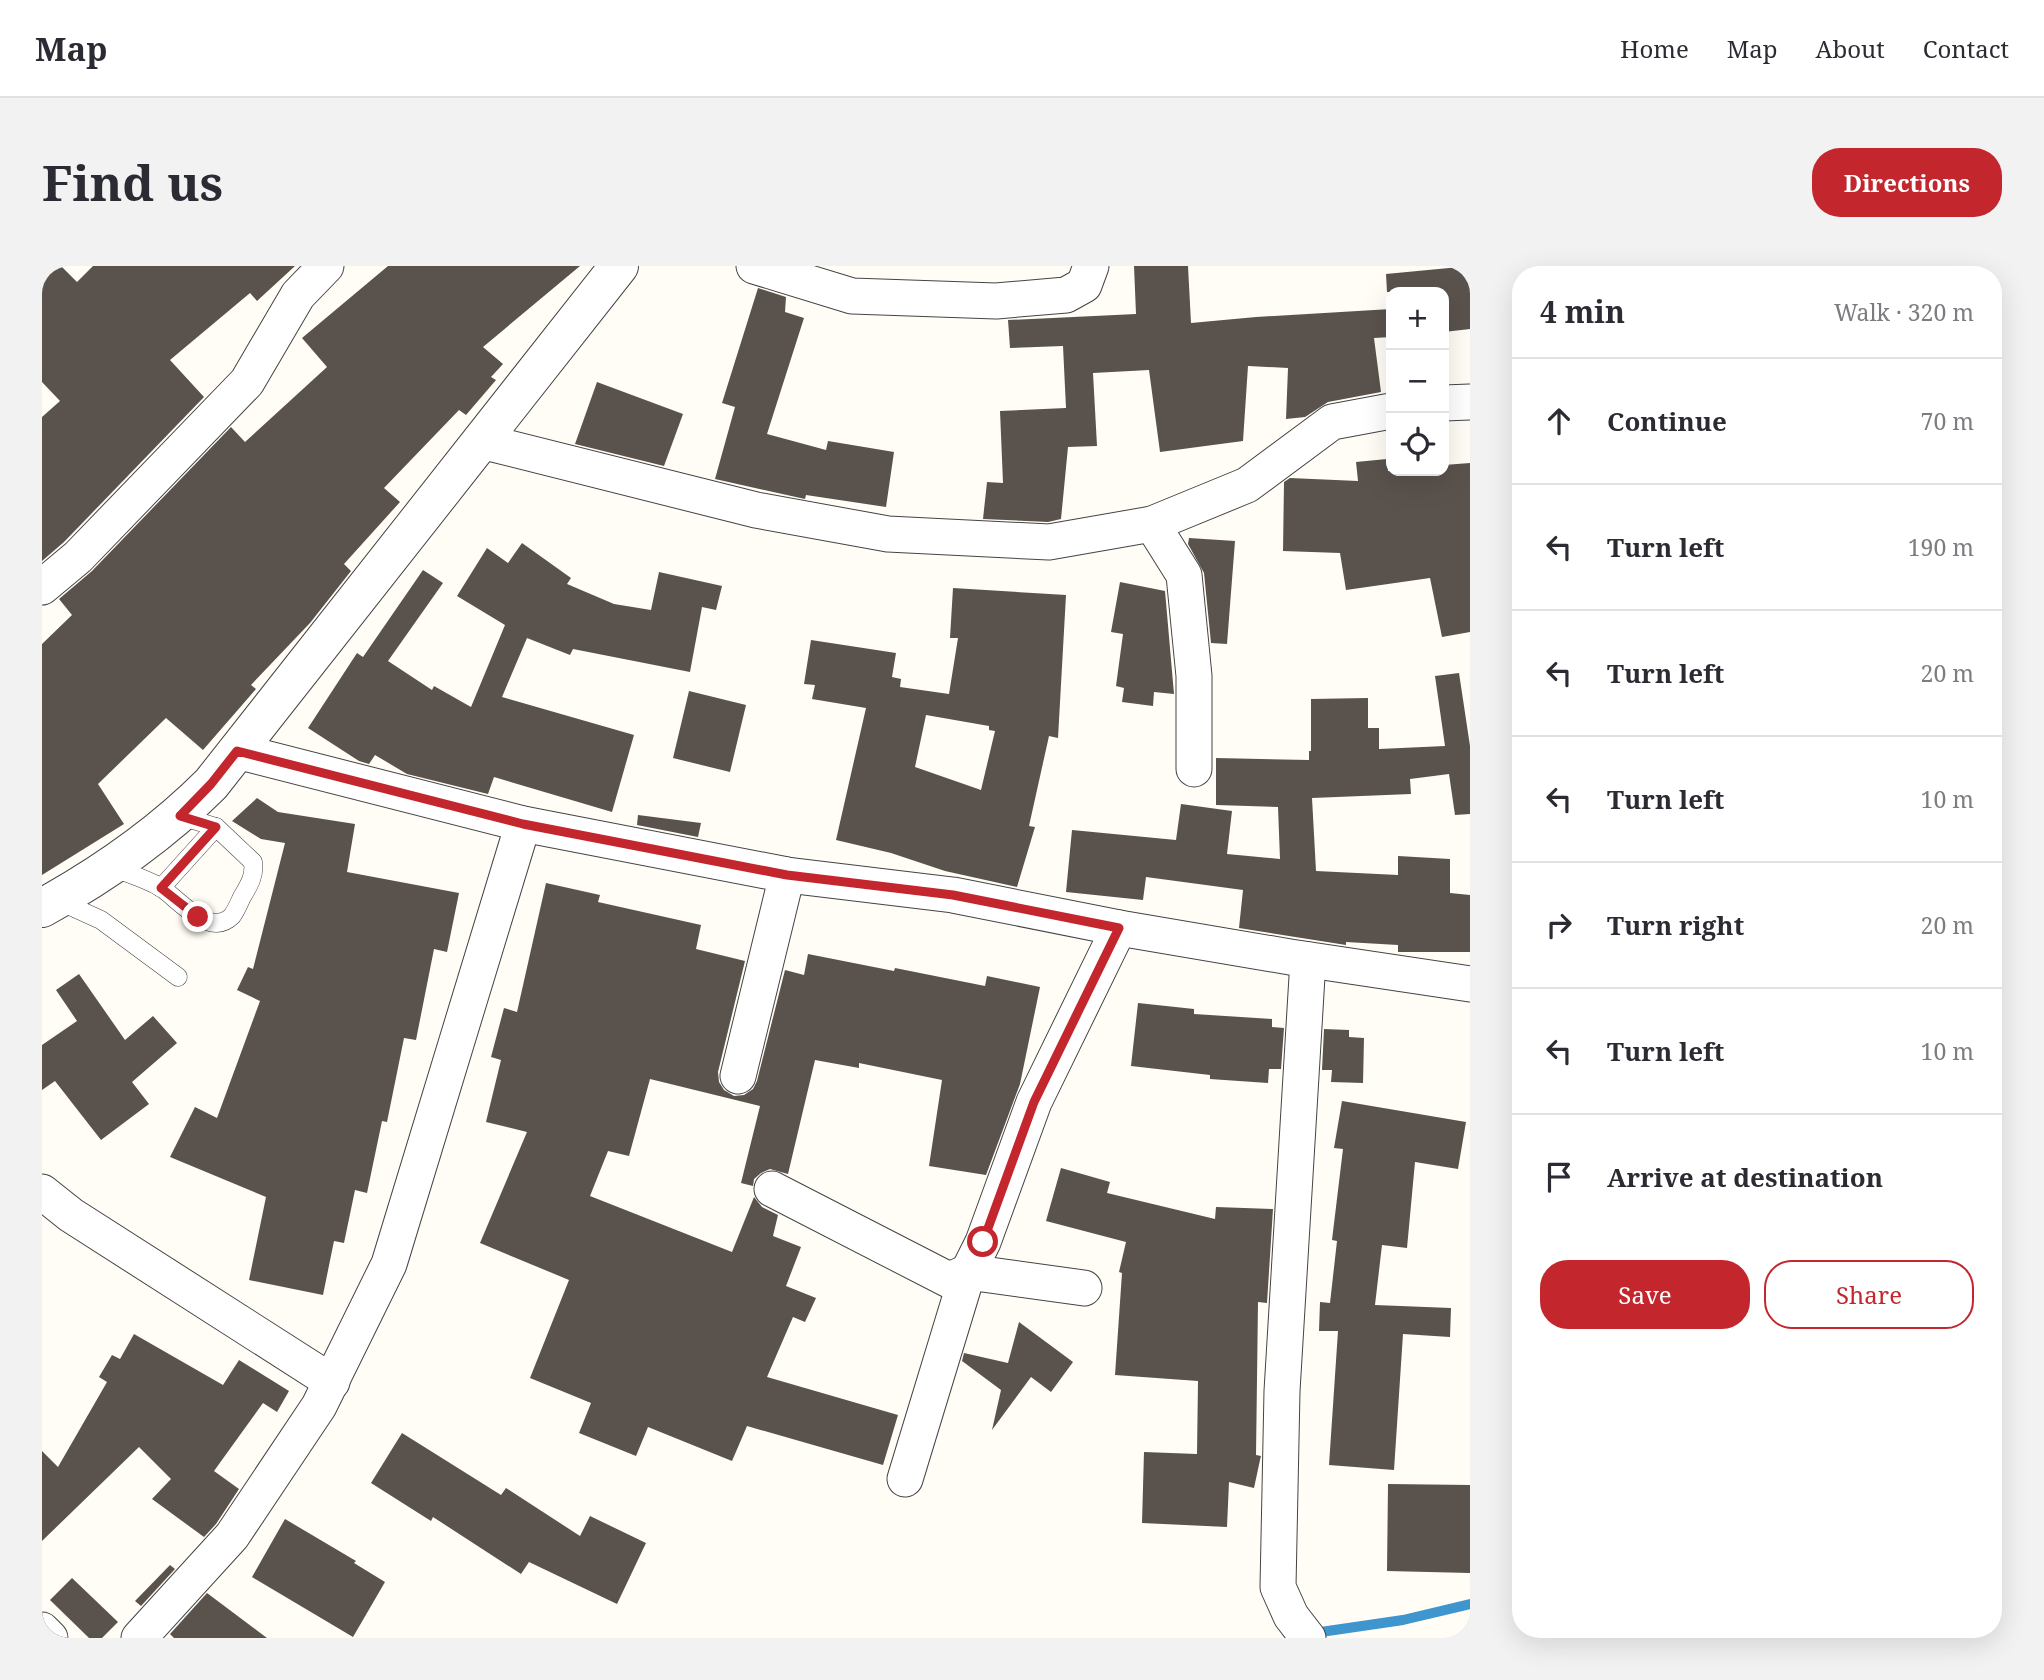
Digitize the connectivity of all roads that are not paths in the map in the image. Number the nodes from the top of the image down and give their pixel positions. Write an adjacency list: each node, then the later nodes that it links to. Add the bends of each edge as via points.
1 (326, 266): 10 (street, via 298,295 247,382 78,557)
2 (618, 266): 8 (street)
3 (754, 266): 4 (street, via 852,296 996,301 1066,295 1084,285)
4 (1091, 266)
5 (1470, 402): 6 (street)
6 (1449, 403)
7 (1386, 412): 9 (street, via 1332,422 1247,485)
8 (481, 440): 9 (street, via 756,510 887,534 1049,542); 11 (street)
9 (1152, 524): 12 (street, via 1184,575 1194,676)
10 (42, 587)
11 (237, 751): 13 (street); 14 (street)
12 (1194, 769)
13 (180, 816): 15 (lane); 16 (street)
14 (523, 824): 17 (street); 29 (street, via 389,1264)
15 (216, 827): 18 (lane); 18 (lane, via 253,862 252,880 233,915 226,921 209,922)
16 (108, 866): 18 (lane); 19 (street)
17 (787, 875): 20 (street, via 953,895); 24 (street)
18 (161, 888)
19 (49, 904): 22 (lane, via 101,920)
20 (1119, 928): 21 (street); 27 (street, via 1034,1102)
21 (1308, 960): 23 (street); 34 (street, via 1282,1391 1278,1587)
22 (178, 977)
23 (1470, 984)
24 (738, 1076)
25 (772, 1189): 27 (street, via 949,1280)
26 (42, 1192): 29 (street)
27 (968, 1272): 28 (street); 30 (street)
28 (1084, 1288)
29 (332, 1381): 33 (street, via 232,1536)
30 (905, 1479)
31 (42, 1630): 32 (street)
32 (50, 1638)
33 (139, 1638)
34 (1308, 1638)

